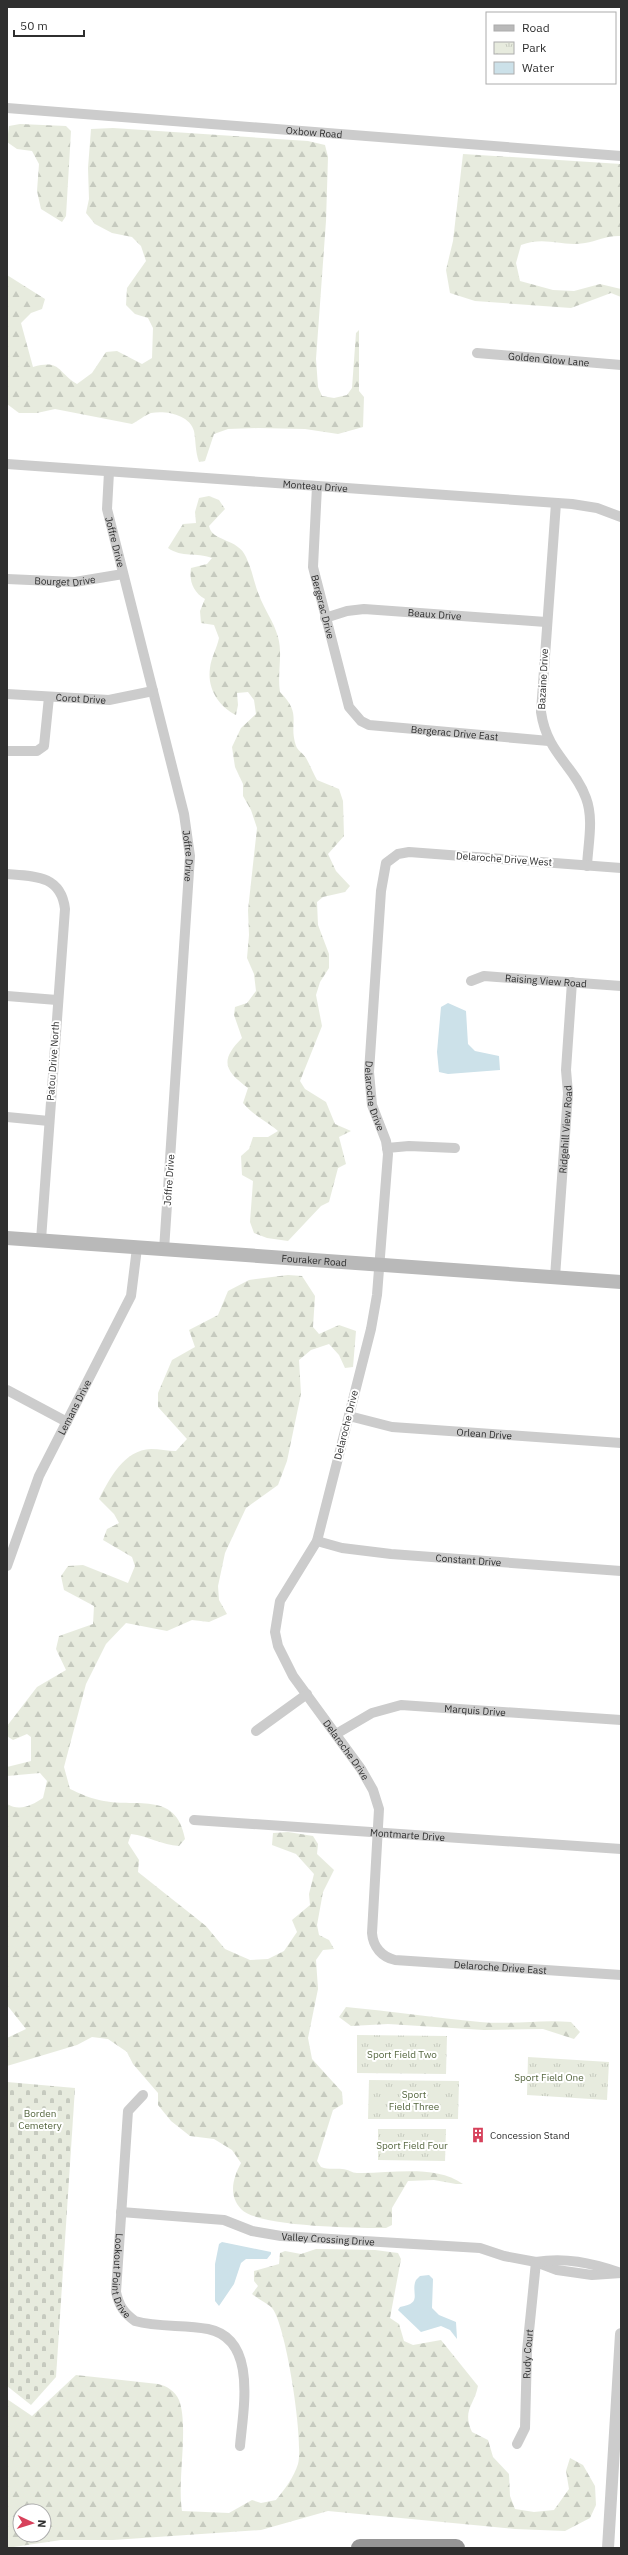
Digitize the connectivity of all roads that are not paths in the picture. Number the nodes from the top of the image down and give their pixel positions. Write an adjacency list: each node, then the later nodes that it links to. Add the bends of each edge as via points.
1 (7, 108): 2 (street, Oxbow Road)
2 (621, 156)
3 (477, 353): 4 (street, Golden Glow Lane)
4 (621, 365)
5 (7, 464): 6 (street, Monteau Drive)
6 (109, 472): 7 (street, Monteau Drive); 10 (street, Joffre Drive, via 107,509)
7 (317, 486): 8 (street, Monteau Drive); 12 (street, Bergerac Drive, via 313,567)
8 (556, 503): 9 (street, Monteau Drive, via 597,508); 13 (street, Bazaine Drive)
9 (621, 517)
10 (123, 574): 11 (street, Bourget Drive, via 75,582); 14 (street, Joffre Drive)
11 (7, 579)
12 (325, 618): 13 (street, Beaux Drive, via 347,611 364,610); 17 (street, Bergerac Drive, via 349,707)
13 (546, 622): 18 (street, Bazaine Drive, via 540,703)
14 (153, 691): 16 (street, Corot Drive, via 109,700); 36 (street, Joffre Drive, via 184,814 190,856)
15 (7, 694): 16 (street, Corot Drive)
16 (49, 697): 19 (street, via 44,746 37,751)
17 (361, 721): 18 (street, Bergerac Drive East, via 370,724)
18 (548, 740): 21 (street, Bazaine Drive, via 587,799 590,815)
19 (7, 751)
20 (390, 859): 21 (street, Delaroche Drive West, via 409,852); 31 (street, Delaroche Drive, via 386,863 381,891 369,1072 372,1104)
21 (587, 866): 22 (street, Delaroche Drive West)
22 (621, 868)
23 (7, 874): 28 (street, Patou Drive North, via 39,876 53,884 60,892 65,909)
24 (471, 981): 25 (street, Raising View Road, via 484,976)
25 (572, 982): 26 (street, Raising View Road); 38 (street, Ridgehill View Road, via 566,1070 568,1093)
26 (621, 986)
27 (7, 996): 28 (street)
28 (57, 1000): 30 (street, Patou Drive North)
29 (7, 1117): 30 (street)
30 (49, 1121): 34 (street, Patou Drive North)
31 (387, 1148): 32 (street); 37 (street, Delaroche Drive)
32 (455, 1148)
33 (7, 1238): 34 (main road, Fouraker Road)
34 (41, 1240): 35 (main road, Fouraker Road)
35 (137, 1248): 36 (main road, Fouraker Road); 42 (street, Lemans Drive, via 131,1296)
36 (164, 1250): 37 (main road, Fouraker Road)
37 (379, 1265): 38 (main road, Fouraker Road); 41 (street, Delaroche Drive, via 376,1302)
38 (555, 1277): 39 (main road, Fouraker Road)
39 (621, 1282)
40 (7, 1390): 42 (street)
41 (349, 1416): 43 (street, Orlean Drive, via 392,1427); 44 (street, Delaroche Drive)
42 (67, 1422): 45 (street, Lemans Drive, via 39,1476)
43 (621, 1443)
44 (317, 1541): 46 (street, Constant Drive, via 342,1548 391,1554); 47 (street, Delaroche Drive, via 280,1601 276,1622 278,1646 293,1676)
45 (7, 1566)
46 (621, 1571)
47 (307, 1694): 49 (street); 50 (street, Delaroche Drive)
48 (621, 1720): 50 (street, Marquis Drive, via 401,1705 372,1712)
49 (256, 1731)
50 (336, 1734): 52 (street, Delaroche Drive, via 373,1790 379,1809)
51 (194, 1820): 52 (street, Montmarte Drive)
52 (378, 1831): 53 (street, Montmarte Drive); 54 (street, Delaroche Drive, via 372,1933)
53 (621, 1849)
54 (380, 1953): 55 (street, Delaroche Drive East, via 395,1960)
55 (621, 1975)
56 (143, 2095): 57 (street, Lookout Point Drive, via 128,2111)
57 (121, 2212): 58 (street, Valley Crossing Drive, via 224,2220 252,2231 281,2236 480,2248); 62 (street, Lookout Point Drive, via 116,2292 119,2304 125,2315 135,2321 208,2329 227,2338 240,2355 244,2370)
58 (536, 2262): 59 (street, Valley Crossing Drive, via 564,2260 592,2263); 61 (street, Rudy Court, via 527,2351 525,2428)
59 (621, 2273)
60 (621, 2334): 65 (street)
61 (517, 2444)
62 (240, 2446)
63 (360, 2548): 64 (highway)
64 (456, 2548)
65 (608, 2548)

